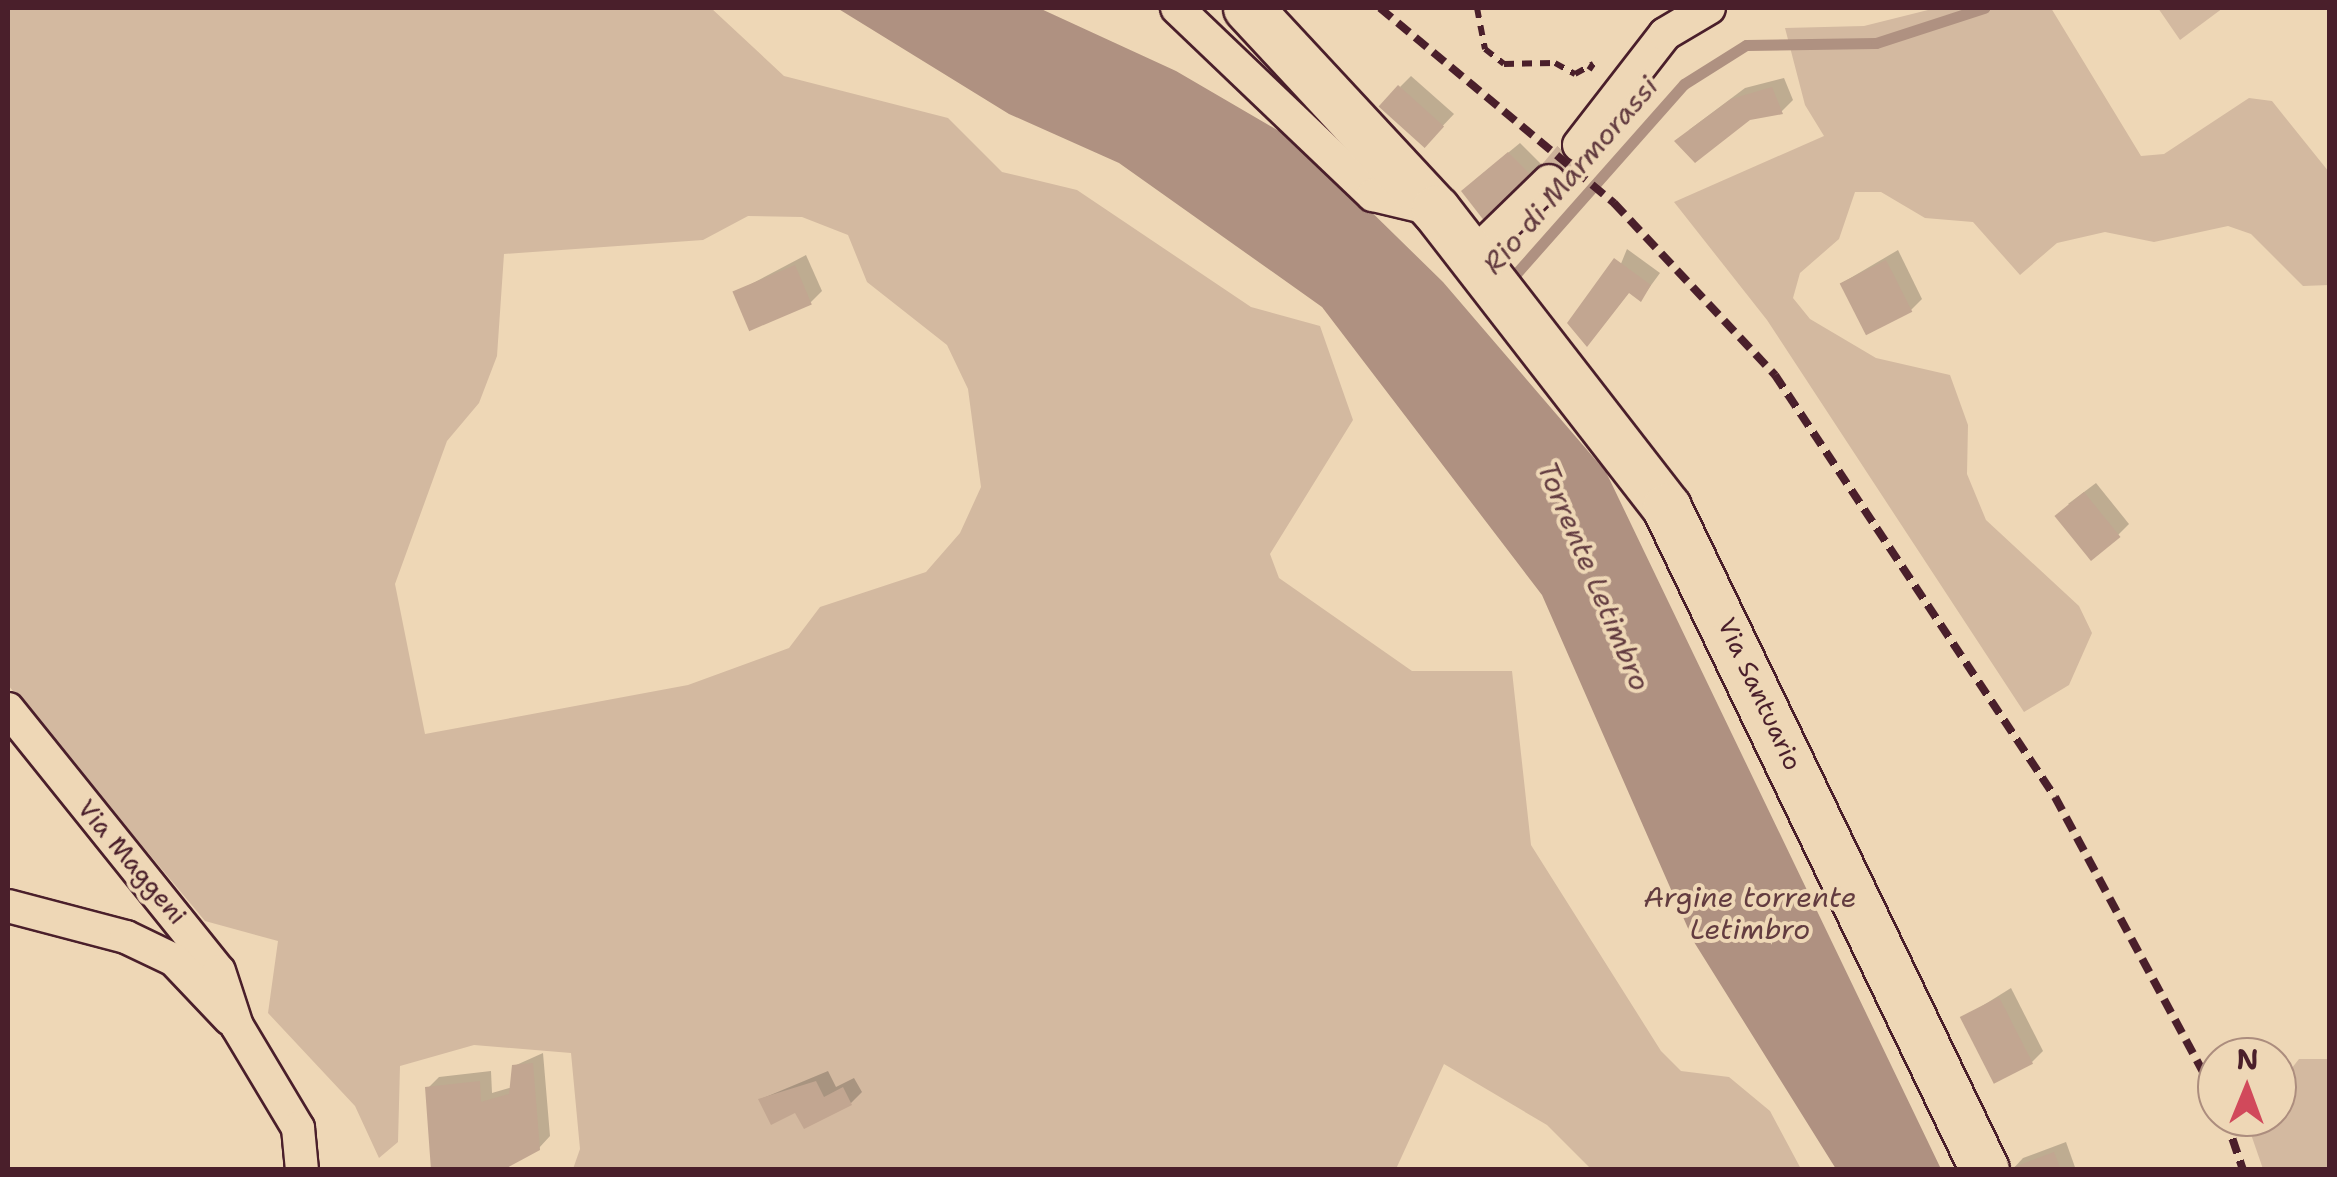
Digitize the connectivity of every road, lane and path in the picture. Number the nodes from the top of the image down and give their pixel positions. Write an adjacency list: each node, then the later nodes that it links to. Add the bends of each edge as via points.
1 (1177, 8): 8 (street, via 1373,195)
2 (1248, 8): 8 (main road, Via Santuario)
3 (1477, 8): 5 (path, via 1485,48 1504,64 1555,63)
4 (1709, 8): 6 (street, via 1665,34)
5 (1575, 74)
6 (1579, 145)
7 (1549, 181): 9 (street)
8 (1436, 210): 9 (main road, Via Santuario)
9 (1473, 255): 14 (main road, Via Santuario, via 1668,508)
10 (8, 709): 12 (street, Via Maggeni, via 150,875 219,971)
11 (8, 906): 12 (street, Via Maggeni, via 126,936 174,960)
12 (237, 1026): 13 (street, Via Maggeni, via 298,1128)
13 (302, 1170)
14 (1985, 1170)

